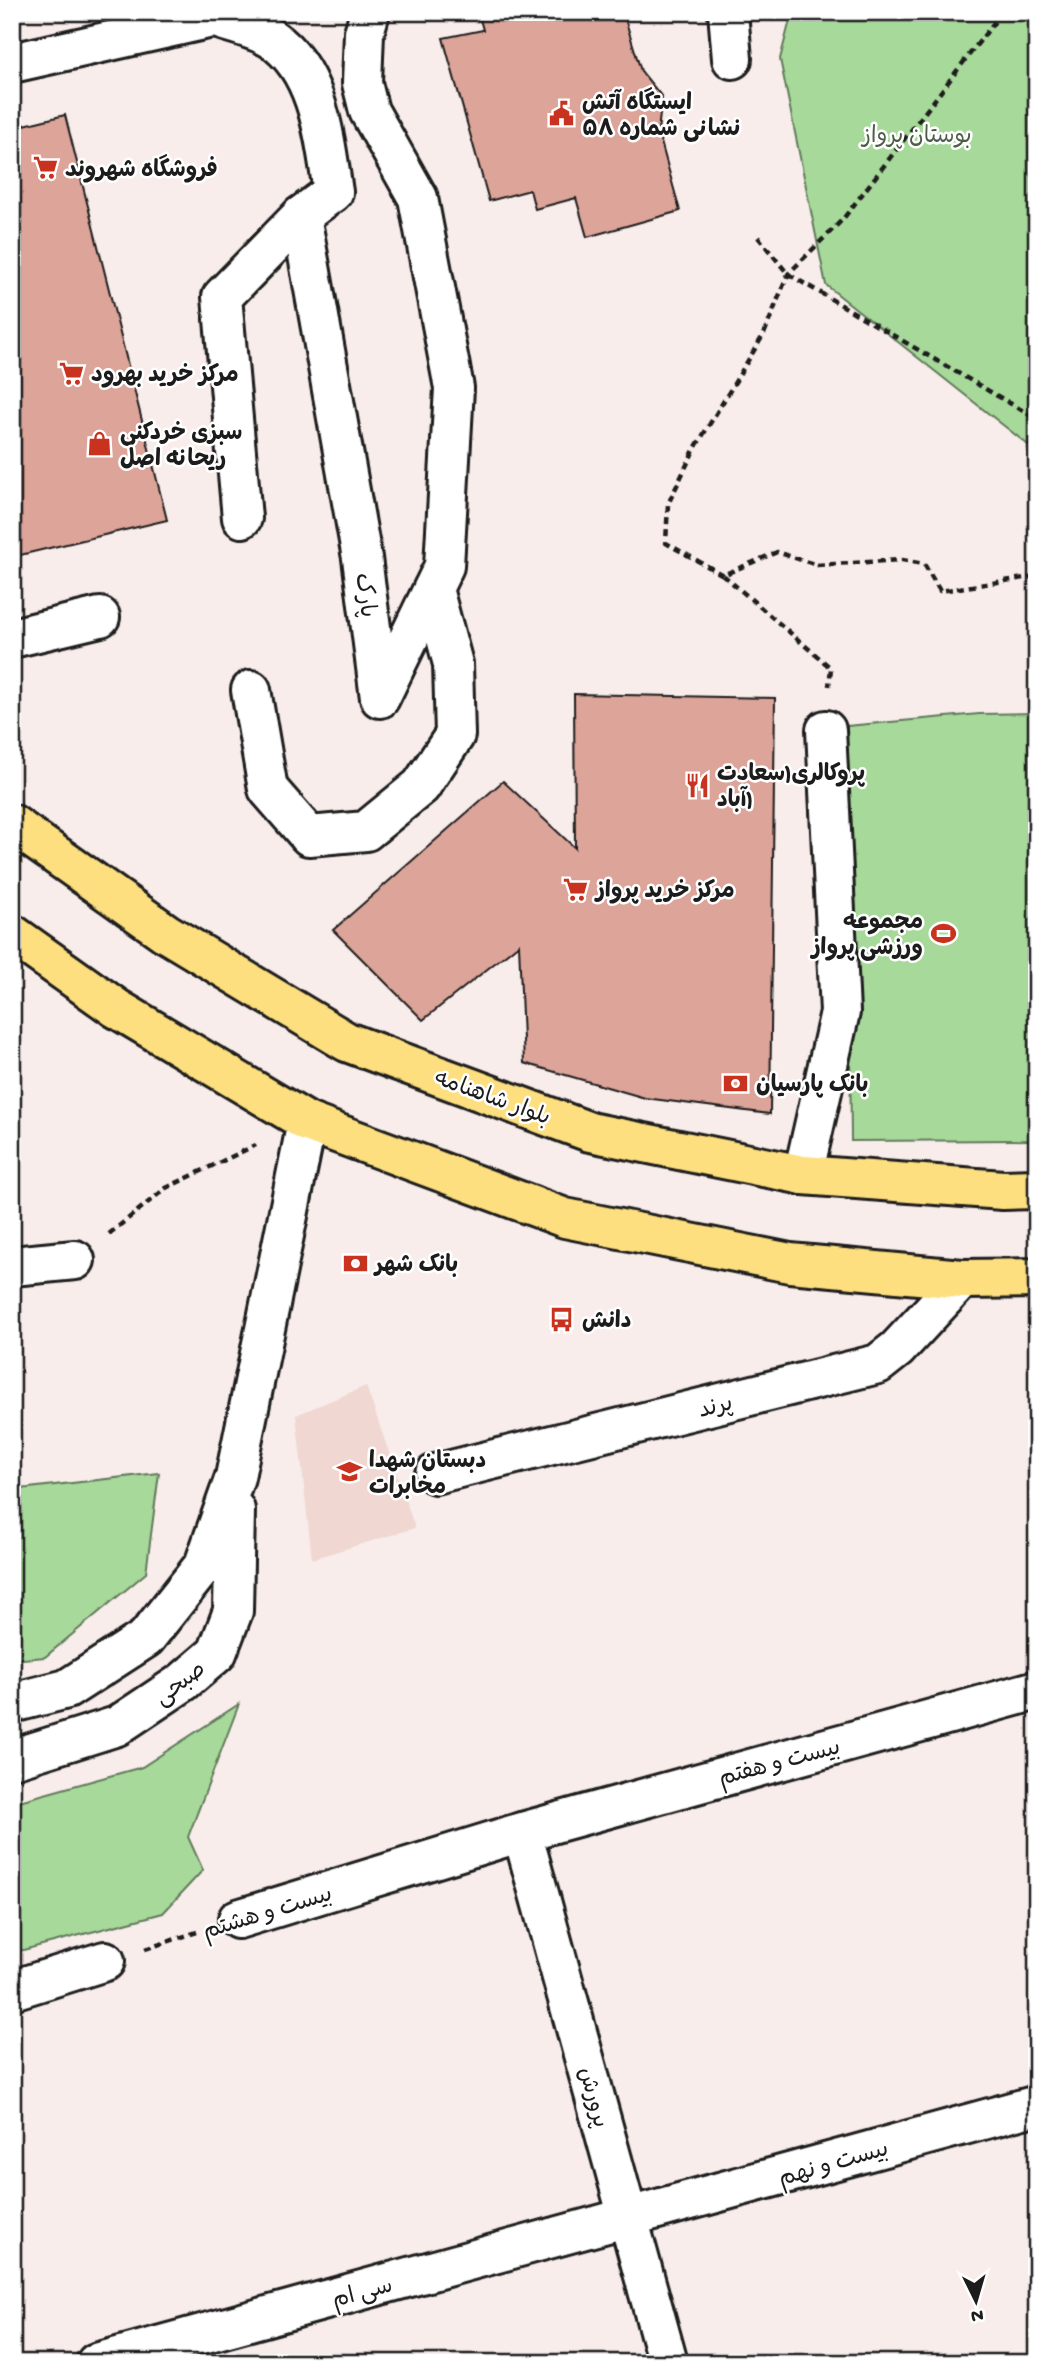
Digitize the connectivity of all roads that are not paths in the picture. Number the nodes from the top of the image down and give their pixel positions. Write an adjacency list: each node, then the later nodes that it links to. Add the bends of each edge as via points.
1 (370, 12): 6 (street, پارک, via 364,33 362,83)
2 (728, 12): 4 (street)
3 (223, 14): 5 (street); 7 (street, via 270,37 299,63)
4 (732, 59)
5 (12, 63)
6 (369, 111): 7 (street); 10 (street, پارک, via 418,198 454,388 444,566)
7 (324, 130): 8 (street, via 334,192)
8 (301, 216): 9 (street, via 222,297); 10 (street, پارک, via 362,558 380,698)
9 (242, 518)
10 (433, 589): 13 (street, via 453,664 455,735 421,786 366,831 309,836 268,789)
11 (100, 617): 12 (street)
12 (12, 638)
13 (251, 690)
14 (826, 730): 18 (street, via 840,1012)
15 (12, 824): 18 (main road, بلوار شاهنامه, via 166,933 346,1042 590,1132)
16 (12, 934): 17 (main road, via 116,1008)
17 (307, 1122): 23 (main road, via 565,1218 790,1263); 25 (street, صبحی)
18 (803, 1175): 19 (main road, بلوار شاهنامه)
19 (1037, 1189)
20 (75, 1260): 21 (street)
21 (12, 1266)
22 (1037, 1278): 23 (main road)
23 (962, 1279): 24 (street, پرند, via 878,1364)
24 (435, 1474)
25 (235, 1477): 27 (street, صبحی, via 204,1565 146,1638 67,1689); 28 (street, صبحی, via 233,1611 217,1653 117,1726)
26 (1037, 1690): 29 (street, بیست و هفتم)
27 (12, 1703)
28 (12, 1759)
29 (522, 1832): 30 (street, بیست و هشتم); 34 (street, پرورش)
30 (238, 1919)
31 (105, 1961): 32 (street)
32 (12, 1990)
33 (1037, 2105): 34 (street, بیست و نهم)
34 (629, 2219): 35 (street, سی ام); 36 (street, پرورش)
35 (96, 2363)
36 (668, 2363)

